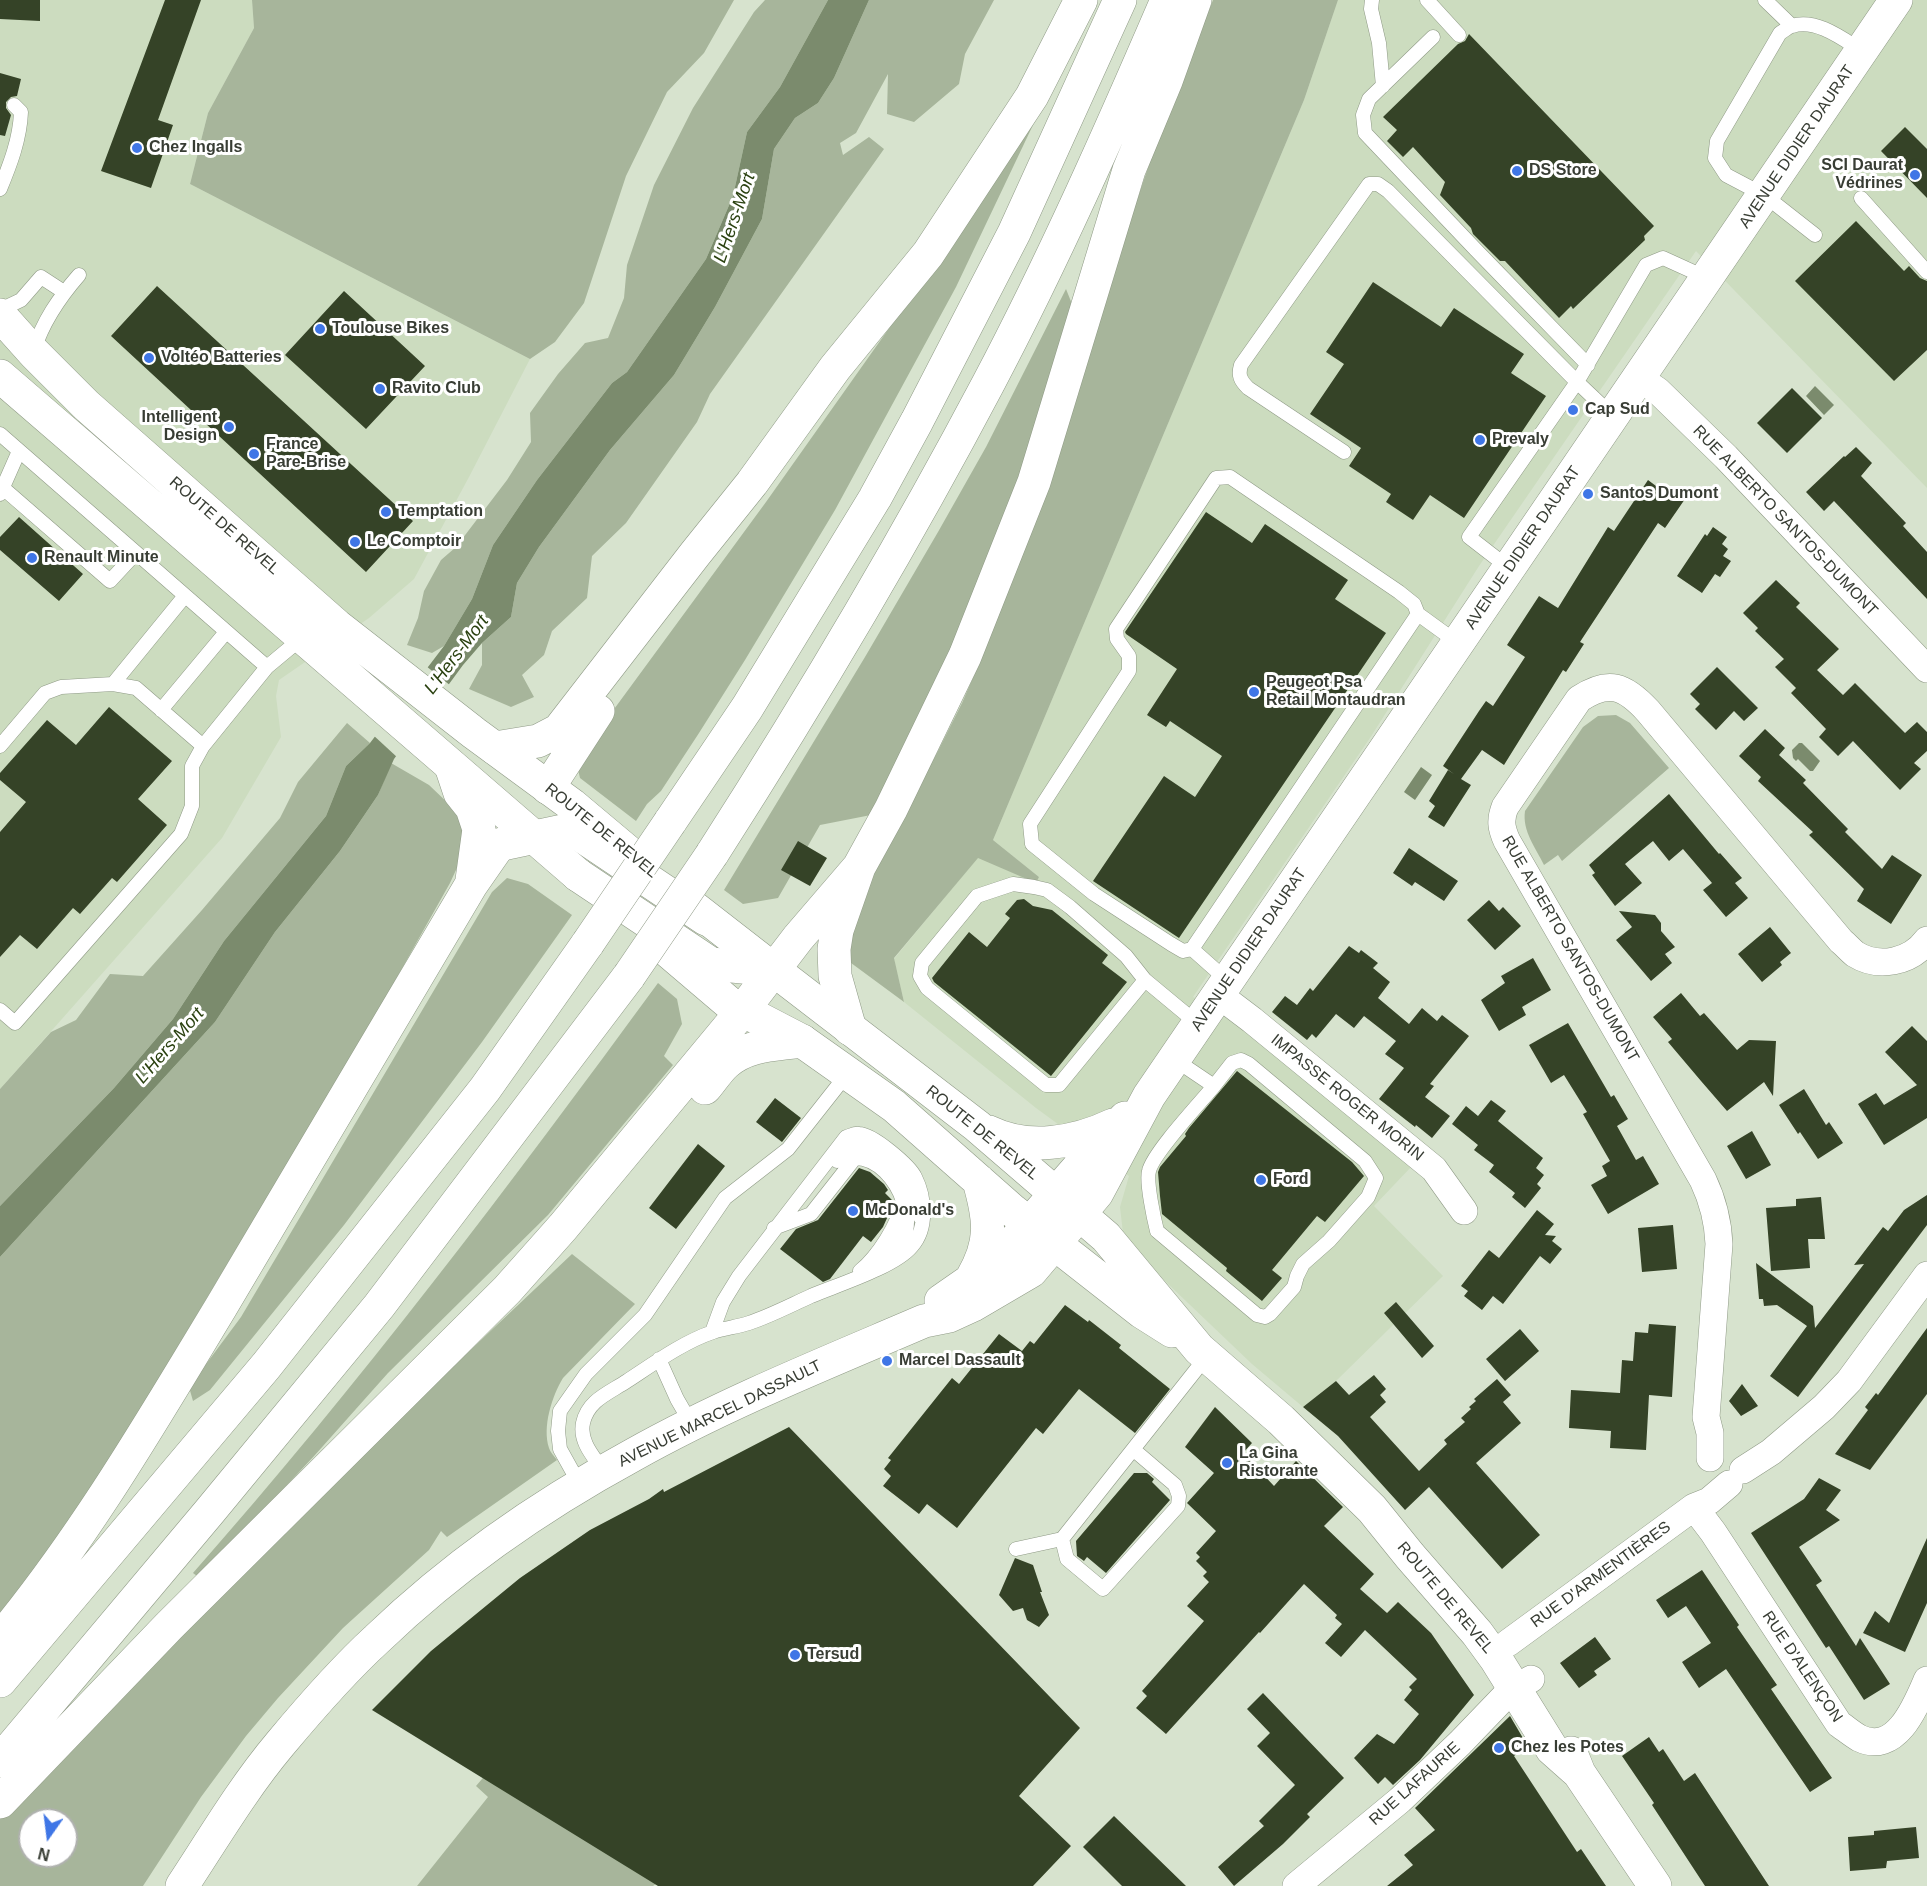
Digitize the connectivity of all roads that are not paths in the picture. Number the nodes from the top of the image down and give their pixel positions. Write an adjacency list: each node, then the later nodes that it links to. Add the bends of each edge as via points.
1 (1082, 0): 36 (main road, via 1032,96 928,254 835,368 752,483)
2 (1120, 0): 97 (main road, bridge, via 1014,233 912,430 753,698 588,944 484,1089 274,1356)
3 (1167, 0): 99 (main road, bridge, via 1103,149 984,392 877,584 712,854 629,976 379,1306)
4 (1195, 0): 53 (main road, via 1130,170 1034,482 965,656)
5 (1372, 0): 13 (lane)
6 (1427, 0): 10 (lane)
7 (1765, 0): 9 (lane)
8 (1896, 0): 12 (main road, AVENUE DIDIER DAURAT)
9 (1792, 26): 12 (lane, via 1809,24); 16 (lane, via 1780,33 1717,141 1715,158 1726,175)
10 (1459, 35)
11 (1433, 37): 13 (lane)
12 (1862, 51): 16 (main road, AVENUE DIDIER DAURAT)
13 (1383, 86): 26 (lane, via 1369,99 1362,115 1365,133)
14 (14, 105): 15 (lane, via 21,112 21,126)
15 (0, 189)
16 (1764, 195): 18 (lane); 21 (main road, AVENUE DIDIER DAURAT)
17 (1861, 198): 19 (lane)
18 (1815, 235)
19 (1927, 272)
20 (78, 275): 22 (lane)
21 (1707, 278): 26 (lane, via 1663,258 1646,265); 28 (main road, AVENUE DIDIER DAURAT)
22 (64, 292): 23 (lane, via 41,277 21,300); 25 (lane, via 41,328)
23 (0, 310)
24 (0, 315): 25 (main road, ROUTE DE REVEL)
25 (34, 352): 47 (main road, ROUTE DE REVEL, via 95,413 337,626)
26 (1588, 364): 29 (lane)
27 (0, 376): 41 (main road, ROUTE DE REVEL)
28 (1639, 378): 30 (main road, AVENUE DIDIER DAURAT); 44 (street, RUE ALBERTO SANTOS-DUMONT, via 1658,391 1726,458)
29 (1577, 382): 30 (lane); 33 (lane, via 1388,191 1378,184 1368,184 1238,374 1248,388); 37 (lane, via 1469,537)
30 (1613, 416): 37 (main road, AVENUE DIDIER DAURAT)
31 (0, 434): 32 (lane)
32 (19, 451): 34 (lane); 35 (lane)
33 (1344, 452)
34 (1, 491): 35 (lane, via 110,581)
35 (135, 554): 38 (lane)
36 (694, 554): 47 (main road, via 559,730 538,741); 51 (main road)
37 (1510, 568): 42 (main road, AVENUE DIDIER DAURAT)
38 (184, 597): 40 (lane); 45 (lane)
39 (1418, 614): 42 (lane); 58 (lane); 58 (lane, via 1399,591 1230,477 1216,478 1116,629 1117,639 1130,656 1129,671 1029,824 1032,844 1094,894 1183,951)
40 (226, 632): 43 (lane); 46 (lane)
41 (303, 637): 43 (lane); 50 (main road, ROUTE DE REVEL)
42 (1458, 643): 61 (main road, AVENUE DIDIER DAURAT)
43 (267, 667): 49 (lane)
44 (1927, 669)
45 (113, 684): 46 (lane, via 136,688); 48 (lane, via 61,687 45,693)
46 (161, 710): 49 (lane)
47 (484, 741): 51 (main road, ROUTE DE REVEL)
48 (0, 746)
49 (203, 746): 62 (lane, via 192,766 192,806 181,834 15,1023)
50 (451, 766): 52 (main road, ROUTE DE REVEL); 55 (main road, via 479,830)
51 (548, 788): 52 (main road, via 539,808); 56 (main road, ROUTE DE REVEL)
52 (536, 837): 54 (main road, ROUTE DE REVEL); 55 (main road, via 502,844); 56 (main road, via 576,832)
53 (859, 867): 59 (main road); 65 (main road, via 834,949 835,976)
54 (578, 875): 59 (main road, via 711,964); 63 (main road, ROUTE DE REVEL, via 729,1003)
55 (471, 885): 94 (main road, via 106,1496)
56 (706, 918): 59 (main road, ROUTE DE REVEL)
57 (1927, 940): 88 (street, RUE ALBERTO SANTOS-DUMONT, via 1920,950 1900,961 1874,962 1856,954 1635,696 1621,689 1593,690 1579,699 1504,807 1501,819 1507,841 1712,1201 1719,1244 1708,1395)
58 (1192, 949): 61 (lane)
59 (774, 970): 63 (main road); 65 (main road, ROUTE DE REVEL)
60 (1145, 980): 60 (lane, via 1126,956 1055,896 1013,884 977,896 922,963 920,976 927,988 1046,1086 1059,1085); 64 (lane)
61 (1223, 988): 64 (main road, AVENUE DIDIER DAURAT); 75 (street, IMPASSE ROGER MORIN, via 1252,1020 1434,1169)
62 (0, 1010)
63 (743, 1010): 66 (main road, ROUTE DE REVEL); 77 (main road)
64 (1198, 1024): 67 (main road, AVENUE DIDIER DAURAT)
65 (850, 1029): 73 (main road, ROUTE DE REVEL)
66 (802, 1041): 68 (main road, ROUTE DE REVEL); 77 (main road, via 740,1052 725,1064 641,1165 609,1196)
67 (1174, 1059): 69 (lane); 70 (main road, AVENUE DIDIER DAURAT)
68 (846, 1071): 71 (main road, ROUTE DE REVEL); 89 (lane, via 788,1149 725,1198 645,1315 586,1374 560,1411 560,1449)
69 (1214, 1086): 69 (lane, via 1156,1156 1149,1172 1153,1217 1158,1231 1264,1317 1294,1287 1303,1264 1368,1197 1376,1178 1365,1161 1249,1064 1241,1060 1232,1063)
70 (1149, 1096): 72 (main road, AVENUE DIDIER DAURAT); 76 (main road, AVENUE DIDIER DAURAT, via 1097,1193)
71 (894, 1106): 74 (main road, ROUTE DE REVEL); 76 (main road, via 920,1115)
72 (1124, 1119): 73 (main road, AVENUE DIDIER DAURAT, via 1089,1136 1034,1143 1000,1137); 76 (main road, AVENUE DIDIER DAURAT)
73 (977, 1126): 76 (main road, ROUTE DE REVEL)
74 (979, 1181): 76 (main road, ROUTE DE REVEL); 81 (main road, via 987,1206 988,1239)
75 (1464, 1211)
76 (1055, 1219): 81 (main road, AVENUE MARCEL DASSAULT); 82 (main road, AVENUE MARCEL DASSAULT, via 1031,1270 949,1316); 84 (main road, ROUTE DE REVEL, via 1142,1312)
77 (563, 1227): 100 (main road, via 507,1290 169,1626)
78 (774, 1228): 80 (lane, via 811,1214 855,1158 865,1158 879,1167 899,1188 903,1201 872,1261); 80 (lane, via 846,1137 860,1133 870,1137 913,1172 923,1197 922,1222 913,1246 901,1256); 83 (lane, via 723,1302)
79 (1927, 1275): 88 (street, via 1849,1381 1824,1407 1771,1452)
80 (849, 1280): 83 (lane, via 749,1323)
81 (970, 1282): 82 (main road, AVENUE MARCEL DASSAULT, via 941,1301)
82 (924, 1321): 86 (main road, AVENUE MARCEL DASSAULT)
83 (712, 1332): 85 (lane)
84 (1203, 1353): 87 (lane); 91 (main road, ROUTE DE REVEL, via 1281,1420)
85 (659, 1359): 86 (lane); 89 (lane, via 599,1397 588,1411 583,1439)
86 (692, 1425): 89 (main road, AVENUE MARCEL DASSAULT)
87 (1134, 1450): 92 (lane); 92 (lane, via 1175,1485 1178,1506 1103,1589 1067,1559)
88 (1726, 1464): 90 (street)
89 (592, 1478): 101 (main road, AVENUE MARCEL DASSAULT, via 471,1560 376,1640 278,1746)
90 (1694, 1507): 95 (street, RUE D'ARMENTIÈRES); 96 (street, RUE D'ALENÇON, via 1839,1724 1860,1738 1876,1741 1895,1735 1913,1712)
91 (1372, 1509): 95 (main road, ROUTE DE REVEL, via 1424,1546); 98 (main road, ROUTE DE REVEL)
92 (1062, 1539): 93 (lane)
93 (1016, 1549)
94 (0, 1639)
95 (1508, 1643): 98 (main road, ROUTE DE REVEL)
96 (1927, 1680)
97 (0, 1681)
98 (1522, 1684): 102 (street, RUE LAFAURIE, via 1502,1697 1461,1743 1400,1800); 103 (main road, ROUTE DE REVEL, via 1552,1749 1579,1773)
99 (0, 1761)
100 (0, 1802)
101 (182, 1886)
102 (1296, 1886)
103 (1655, 1886)

